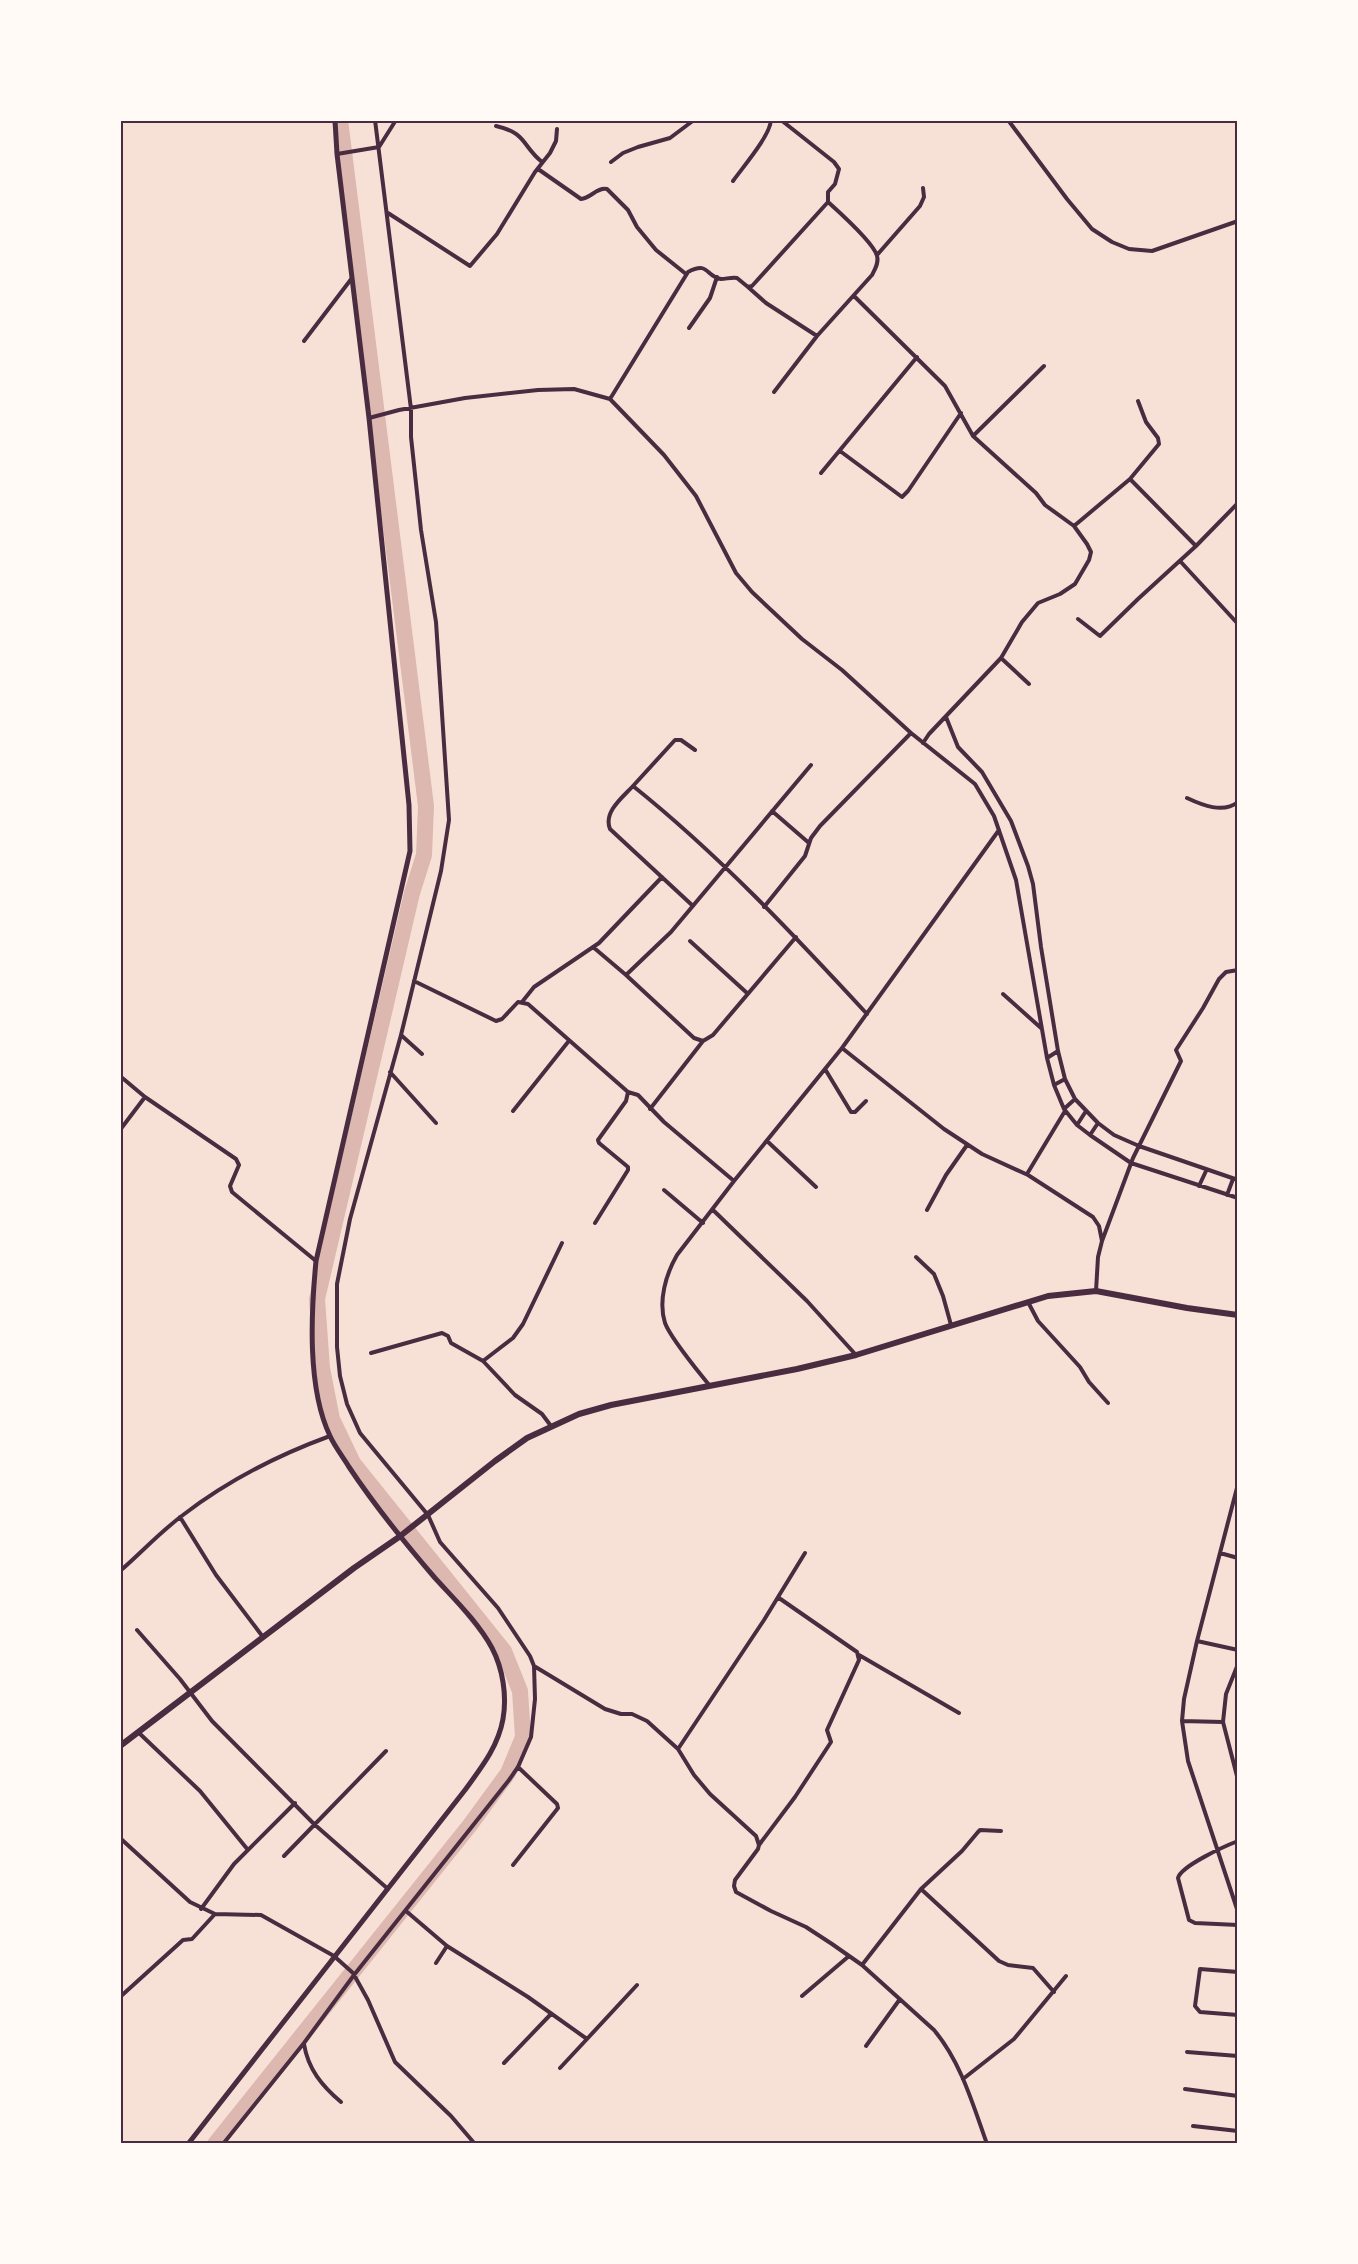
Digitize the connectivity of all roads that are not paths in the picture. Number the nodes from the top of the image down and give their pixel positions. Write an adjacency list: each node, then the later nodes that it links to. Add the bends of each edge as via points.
1 (334, 120): 11 (street)
2 (375, 120): 10 (street)
3 (396, 120): 10 (street)
4 (694, 120): 13 (street, via 670,138 623,153)
5 (771, 120): 15 (street)
6 (781, 120): 17 (street, via 834,162 838,177 828,192)
7 (1008, 120): 19 (street, via 1067,199 1092,228 1112,242 1130,249 1152,250)
8 (496, 126): 12 (street, via 517,133)
9 (557, 129): 12 (street, via 556,141)
10 (379, 147): 11 (street); 18 (street)
11 (340, 153): 22 (street)
12 (543, 162): 14 (street)
13 (611, 162)
14 (538, 168): 18 (street, via 497,234 470,266); 21 (street, via 581,199 607,189 628,210 636,227 656,250)
15 (733, 181)
16 (923, 188): 20 (street, via 920,206)
17 (828, 202): 20 (street); 24 (street)
18 (387, 212): 34 (street)
19 (1238, 221)
20 (877, 255): 25 (street, via 872,275)
21 (686, 274): 23 (street, via 697,267); 32 (street)
22 (352, 278): 28 (street); 36 (street)
23 (717, 278): 24 (street, via 737,278); 26 (street, via 710,298)
24 (748, 287): 27 (street)
25 (854, 296): 27 (street); 29 (street)
26 (689, 328)
27 (817, 336): 31 (street)
28 (304, 341)
29 (917, 357): 35 (street, via 945,386); 38 (street)
30 (1044, 366): 37 (street)
31 (774, 392)
32 (611, 397): 34 (street, via 574,389 538,390); 50 (street, via 696,496 736,573 752,592)
33 (1138, 401): 40 (street, via 1159,444)
34 (411, 409): 36 (street); 69 (street, via 421,530 436,622 449,820 441,871)
35 (961, 414): 37 (street); 38 (street, via 902,497)
36 (371, 418): 120 (street, via 410,805 410,851)
37 (973, 436): 42 (street, via 1045,505)
38 (840, 451): 39 (street)
39 (821, 473)
40 (1130, 479): 42 (street); 43 (street)
41 (1238, 503): 43 (street)
42 (1074, 526): 47 (street, via 1087,544 1089,560 1075,584 1038,603)
43 (1196, 546): 44 (street)
44 (1180, 561): 45 (street, via 1100,636); 46 (street)
45 (1078, 619)
46 (1238, 624)
47 (1001, 658): 48 (street); 49 (street)
48 (1029, 684)
49 (945, 718): 51 (street); 79 (street, via 958,747 982,772 1011,820 1028,866)
50 (911, 732): 51 (street); 59 (street, via 820,826)
51 (923, 743): 58 (street, via 975,784)
52 (695, 750): 54 (street, via 675,740)
53 (811, 765): 57 (street)
54 (633, 786): 60 (street); 61 (street, via 609,813 608,825)
55 (1187, 798): 56 (street, via 1209,807 1232,807)
56 (1238, 802)
57 (772, 810): 59 (street); 60 (street)
58 (999, 830): 73 (street); 74 (street, via 1016,880)
59 (809, 843): 63 (street, via 805,856)
60 (725, 867): 62 (street); 63 (street)
61 (662, 877): 62 (street); 66 (street)
62 (693, 906): 68 (street)
63 (764, 907): 64 (street)
64 (796, 937): 70 (street); 73 (street)
65 (690, 941): 70 (street)
66 (593, 947): 68 (street); 72 (street, via 534,987)
67 (1238, 970): 102 (street, via 1226,972 1219,979 1176,1050 1181,1061)
68 (626, 975): 76 (street, via 694,1038)
69 (414, 981): 72 (street, via 496,1021); 75 (street)
70 (747, 993): 76 (street, via 713,1035)
71 (1003, 994): 74 (street)
72 (522, 1002): 77 (street)
73 (867, 1014): 78 (street)
74 (1042, 1029): 81 (street)
75 (401, 1035): 80 (street); 83 (street)
76 (703, 1041): 91 (street)
77 (568, 1042): 87 (street); 93 (street)
78 (843, 1048): 82 (street); 101 (street)
79 (1056, 1052): 81 (street); 85 (street)
80 (422, 1054)
81 (1048, 1057): 86 (street)
82 (825, 1069): 90 (street, via 851,1112); 100 (street)
83 (390, 1072): 95 (street); 134 (street, via 338,1284 337,1347 347,1404 360,1433)
84 (120, 1076): 88 (street)
85 (1064, 1080): 86 (street); 89 (street)
86 (1055, 1084): 92 (street)
87 (628, 1092): 91 (street, via 638,1095); 115 (street, via 598,1142 628,1170)
88 (146, 1097): 98 (street); 120 (street, via 236,1159 239,1165 230,1186 232,1192)
89 (1074, 1100): 92 (street); 94 (street)
90 (866, 1101)
91 (650, 1109): 107 (street)
92 (1065, 1109): 96 (street); 105 (street)
93 (513, 1111)
94 (1085, 1112): 96 (street); 97 (street)
95 (436, 1123)
96 (1078, 1123): 99 (street)
97 (1097, 1124): 99 (street); 102 (street)
98 (120, 1130)
99 (1091, 1134): 103 (street)
100 (767, 1141): 107 (street); 109 (street)
101 (967, 1145): 105 (street); 114 (street)
102 (1138, 1147): 103 (street); 104 (street)
103 (1132, 1160): 108 (street); 117 (street)
104 (1205, 1172): 106 (street); 108 (street)
105 (1027, 1175): 117 (street, via 1093,1216)
106 (1234, 1180): 111 (street)
107 (734, 1181): 113 (street)
108 (1200, 1184): 111 (street)
109 (816, 1186)
110 (664, 1190): 116 (street)
111 (1227, 1193): 112 (street)
112 (1238, 1198)
113 (713, 1210): 116 (street); 126 (street, via 807,1300)
114 (927, 1210)
115 (595, 1223)
116 (703, 1223): 128 (street, via 669,1267 664,1311 666,1326)
117 (1102, 1241): 121 (street)
118 (562, 1243): 127 (street, via 523,1324 513,1338)
119 (916, 1257): 124 (street, via 934,1274)
120 (316, 1261): 131 (street, via 311,1333 318,1395)
121 (1096, 1291): 122 (main road); 123 (main road)
122 (1028, 1302): 124 (main road); 129 (street, via 1038,1321)
123 (1238, 1315)
124 (951, 1325): 126 (main road)
125 (371, 1353): 127 (street, via 442,1333 451,1343)
126 (856, 1355): 128 (main road)
127 (483, 1361): 130 (street)
128 (709, 1386): 130 (main road, via 611,1405)
129 (1108, 1403)
130 (551, 1426): 134 (main road, via 519,1444)
131 (330, 1436): 133 (street, via 292,1450); 135 (street)
132 (1238, 1484): 137 (street)
133 (180, 1517): 139 (street); 142 (street, via 216,1575)
134 (425, 1517): 135 (main road); 147 (street, via 440,1542 520,1638)
135 (400, 1536): 142 (main road); 168 (street, via 492,1648 505,1693 503,1719 493,1750)
136 (805, 1553): 140 (street)
137 (1220, 1553): 138 (street); 143 (street)
138 (1238, 1558)
139 (120, 1571)
140 (778, 1598): 145 (street); 154 (street)
141 (137, 1630): 148 (street)
142 (263, 1637): 148 (main road)
143 (1197, 1641): 144 (street); 150 (street)
144 (1238, 1650)
145 (859, 1655): 149 (street); 163 (street, via 827,1730 831,1742)
146 (1238, 1664): 151 (street, via 1226,1694)
147 (534, 1666): 154 (street, via 605,1709 647,1721); 156 (street, via 531,1737)
148 (191, 1692): 152 (main road); 158 (street, via 212,1721)
149 (959, 1713)
150 (1182, 1721): 151 (street); 164 (street, via 1188,1761)
151 (1223, 1722): 157 (street)
152 (138, 1732): 153 (main road); 165 (street, via 200,1791)
153 (120, 1746)
154 (678, 1749): 163 (street, via 710,1794 756,1836)
155 (386, 1751): 159 (street)
156 (518, 1767): 167 (street, via 558,1808); 171 (street)
157 (1238, 1780)
158 (295, 1803): 159 (street); 165 (street)
159 (314, 1824): 166 (street); 168 (street)
160 (1001, 1831): 169 (street, via 980,1830)
161 (120, 1838): 170 (street)
162 (1238, 1841): 164 (street)
163 (759, 1845): 176 (street, via 735,1880 736,1893 806,1927)
164 (1219, 1849): 172 (street); 174 (street, via 1182,1871 1178,1878 1189,1920)
165 (248, 1850): 170 (street)
166 (284, 1856)
167 (513, 1864)
168 (389, 1889): 177 (street)
169 (921, 1889): 179 (street); 184 (street, via 999,1961 1033,1968)
170 (201, 1909): 173 (street)
171 (406, 1911): 175 (street); 181 (street)
172 (1238, 1912)
173 (214, 1914): 177 (street, via 261,1915); 186 (street, via 192,1939 183,1940)
174 (1238, 1925)
175 (447, 1946): 178 (street); 188 (street)
176 (849, 1956): 179 (street); 185 (street)
177 (336, 1958): 181 (street); 203 (street)
178 (436, 1964)
179 (862, 1965): 187 (street)
180 (1238, 1972): 189 (street, via 1200,1969 1195,2006 1200,2012)
181 (353, 1974): 191 (street); 205 (street, via 395,2062)
182 (1066, 1976): 184 (street)
183 (637, 1985): 190 (street)
184 (1054, 1992): 197 (street, via 1014,2039)
185 (802, 1996)
186 (120, 1997)
187 (900, 1999): 192 (street); 197 (street, via 943,2041)
188 (550, 2014): 190 (street); 195 (street)
189 (1238, 2015)
190 (587, 2039): 196 (street)
191 (304, 2043): 200 (street, via 312,2070); 204 (street)
192 (866, 2046)
193 (1187, 2052): 194 (street)
194 (1238, 2056)
195 (504, 2063)
196 (560, 2068)
197 (963, 2079): 206 (street)
198 (1185, 2089): 199 (street)
199 (1238, 2096)
200 (341, 2102)
201 (1193, 2126): 202 (street)
202 (1238, 2131)
203 (188, 2144)
204 (223, 2144)
205 (475, 2144)
206 (987, 2144)

